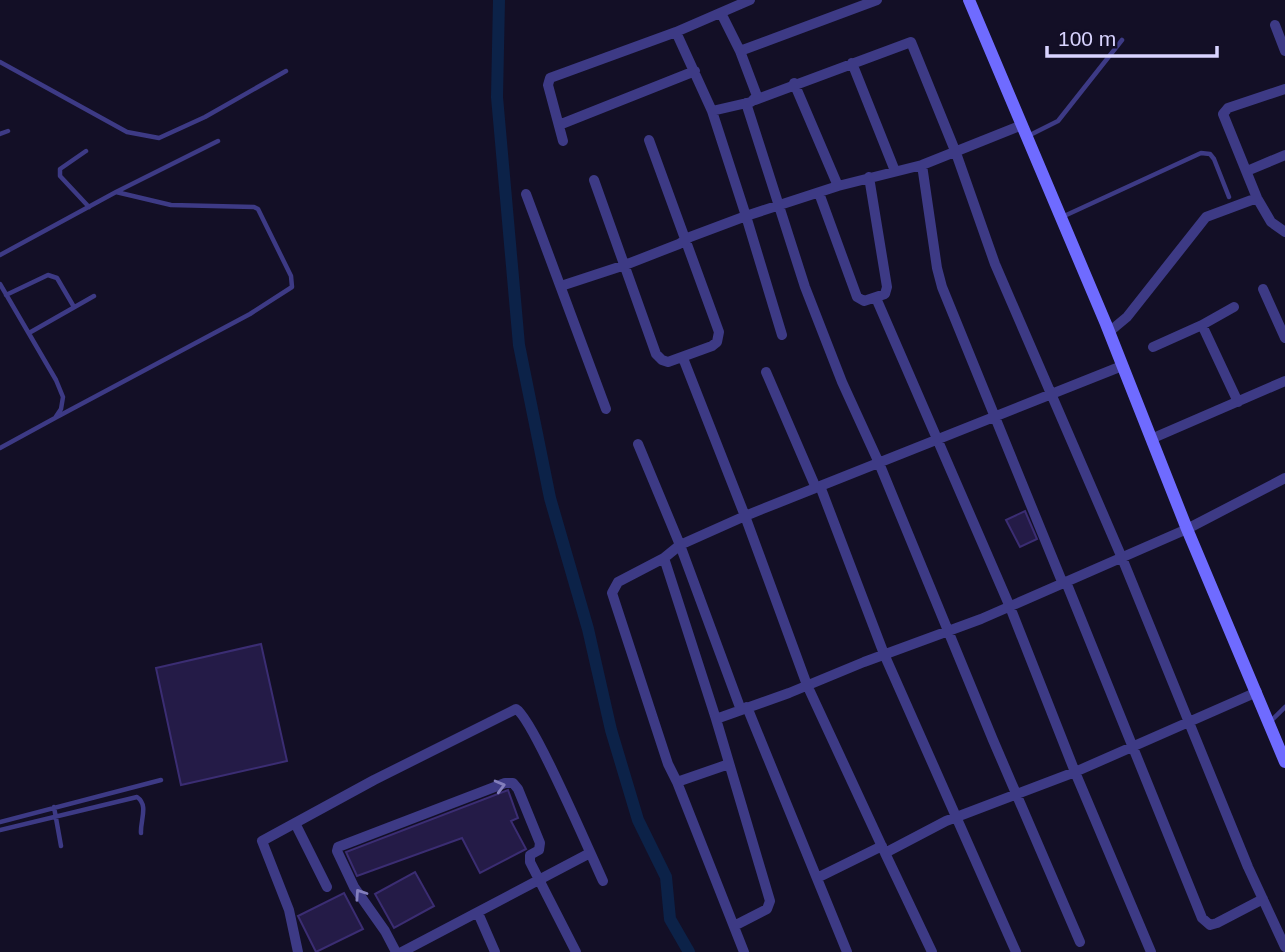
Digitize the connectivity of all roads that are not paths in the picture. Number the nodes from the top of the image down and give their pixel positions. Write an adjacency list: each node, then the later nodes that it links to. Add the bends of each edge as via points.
1 (750, 0): 4 (street)
2 (877, 0): 8 (street)
3 (970, 0): 20 (street)
4 (721, 13): 6 (street); 8 (street)
5 (1275, 25): 9 (street)
6 (676, 32): 13 (street); 18 (street, via 550,78)
7 (1122, 40): 20 (lane, via 1058,121)
8 (740, 51): 16 (street, via 756,92)
9 (1285, 51)
10 (0, 62): 12 (lane, via 127,132 159,138)
11 (852, 63): 14 (street); 26 (street, via 911,41); 29 (street)
12 (286, 71)
13 (695, 71): 17 (street); 18 (street)
14 (794, 83): 16 (street); 33 (street)
15 (1285, 89): 30 (street, via 1224,111)
16 (750, 102): 17 (street); 40 (street)
17 (712, 111): 41 (street)
18 (559, 125): 24 (street)
19 (8, 131): 21 (lane)
20 (1024, 131): 26 (street); 42 (street)
21 (0, 134)
22 (649, 140): 44 (street)
23 (218, 141): 34 (lane)
24 (563, 141)
25 (86, 151): 39 (lane, via 60,169 60,176)
26 (956, 153): 28 (street); 65 (street, via 995,264)
27 (1285, 155): 30 (street)
28 (922, 166): 29 (street); 68 (street, via 942,287)
29 (895, 171): 31 (street)
30 (1247, 171): 38 (street)
31 (869, 177): 33 (street); 52 (street, via 887,287)
32 (594, 180): 46 (street)
33 (838, 186): 35 (street)
34 (117, 192): 39 (lane); 69 (lane, via 171,205 258,209 292,287)
35 (819, 192): 40 (street); 52 (street, via 857,297 864,301)
36 (526, 194): 48 (street)
37 (1229, 197): 42 (lane, via 1214,159 1201,153)
38 (1257, 198): 43 (street, via 1271,222); 56 (street, via 1206,217 1127,317)
39 (89, 207): 45 (lane)
40 (778, 207): 41 (street); 74 (street, via 833,359)
41 (746, 216): 44 (street); 58 (street)
42 (1061, 218): 56 (street)
43 (1285, 232)
44 (685, 239): 46 (street); 61 (street, via 719,338 712,346)
45 (0, 255)
46 (625, 265): 48 (street); 61 (street, via 656,354 668,362)
47 (0, 284): 50 (lane)
48 (561, 286): 67 (street)
49 (1263, 289): 59 (street)
50 (6, 295): 53 (lane, via 48,275 57,278); 57 (lane)
51 (94, 296): 53 (lane)
52 (876, 298): 71 (street)
53 (74, 307): 57 (lane)
54 (1234, 307): 55 (street)
55 (1202, 325): 60 (street); 66 (street)
56 (1109, 332): 62 (street)
57 (29, 333): 69 (lane, via 63,397)
58 (782, 335)
59 (1285, 338)
60 (1153, 347)
61 (683, 358): 77 (street)
62 (1122, 366): 65 (street); 70 (street)
63 (766, 372): 76 (street)
64 (1285, 381): 66 (street)
65 (1050, 395): 68 (street); 81 (street)
66 (1238, 402): 70 (street)
67 (606, 409)
68 (994, 417): 71 (street); 82 (street)
69 (55, 418): 73 (lane)
70 (1152, 439): 78 (street)
71 (936, 440): 74 (street); 83 (street)
72 (639, 444): 79 (street)
73 (0, 448)
74 (879, 463): 76 (street); 84 (street)
75 (1285, 478): 78 (street)
76 (818, 487): 77 (street); 85 (street)
77 (745, 516): 79 (street); 86 (street)
78 (1188, 529): 81 (street); 87 (street)
79 (680, 545): 80 (street); 89 (street)
80 (664, 558): 90 (street); 98 (street, via 618,582 612,593 667,764)
81 (1122, 558): 82 (street); 92 (street)
82 (1064, 583): 83 (street); 93 (street)
83 (1010, 607): 84 (street); 96 (street)
84 (948, 631): 85 (street); 99 (street)
85 (884, 654): 86 (street); 102 (street)
86 (807, 685): 89 (street); 108 (street)
87 (1257, 692): 91 (street); 92 (street)
88 (1285, 707): 91 (lane)
89 (744, 708): 90 (street); 110 (street)
90 (716, 719): 95 (street)
91 (1269, 722): 94 (street)
92 (1189, 723): 93 (street); 114 (street)
93 (1134, 747): 96 (street); 114 (street, via 1202,918 1210,925 1217,923)
94 (1285, 762)
95 (729, 764): 98 (street); 116 (street, via 770,901 767,909)
96 (1075, 772): 99 (street); 127 (street)
97 (161, 780): 100 (lane)
98 (677, 782): 116 (street)
99 (1018, 795): 102 (street); 117 (street)
100 (54, 807): 101 (lane); 103 (lane)
101 (55, 817): 105 (lane); 106 (lane, via 137,797 144,806); 107 (lane)
102 (957, 818): 108 (street); 126 (street)
103 (0, 822)
104 (295, 823): 109 (street, via 516,709 545,756); 113 (street); 120 (street, via 262,845 289,910)
105 (0, 830)
106 (141, 833)
107 (61, 846)
108 (883, 850): 110 (street); 125 (street)
109 (590, 853): 111 (street); 112 (street)
110 (817, 878): 124 (street)
111 (541, 880): 115 (street); 119 (street, one-way to 111, via 354,887 337,851 341,845 513,783 540,843 530,862); 122 (street)
112 (603, 881)
113 (327, 887)
114 (1263, 899): 118 (street)
115 (478, 913): 119 (street); 121 (street)
116 (734, 926): 123 (street)
117 (1080, 942)
118 (1285, 947)
119 (403, 951)
120 (298, 952)
121 (495, 952)
122 (576, 952)
123 (744, 952)
124 (846, 952)
125 (932, 952)
126 (1016, 952)
127 (1151, 952)

